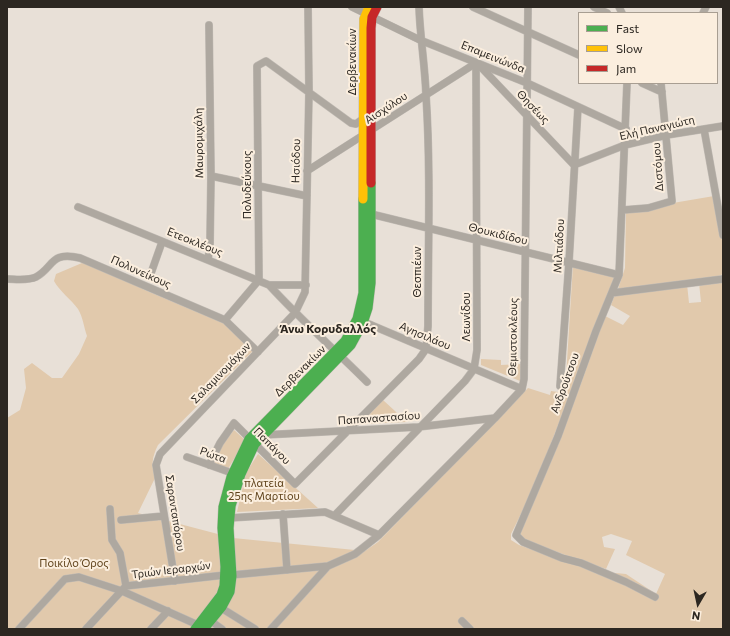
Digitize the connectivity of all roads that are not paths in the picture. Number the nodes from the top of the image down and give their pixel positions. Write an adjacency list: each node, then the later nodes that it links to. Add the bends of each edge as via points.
1 (308, 7): 19 (street, Ησιόδου)
2 (352, 7): 8 (street, Επαμεινώνδα)
3 (377, 7): 8 (street)
4 (419, 7): 12 (street, Θεσπιέων)
5 (473, 7): 11 (street)
6 (528, 7): 11 (street, Θεμιστοκλέους)
7 (594, 7): 9 (street)
8 (369, 12): 12 (street, Επαμεινώνδα); 24 (street, Δερβενακίων, via 364,28); 28 (street, Δερβενακίων)
9 (605, 12)
10 (209, 25): 33 (street, Μαυρομιχάλη)
11 (528, 32): 13 (street); 15 (street, Θεμιστοκλέους)
12 (420, 40): 14 (street, Επαμεινώνδα); 21 (street, Θεσπιέων)
13 (578, 55)
14 (476, 63): 15 (street, Επαμεινώνδα); 21 (street, Αισχύλου); 23 (street, Θησέως); 41 (street, Λεωνίδου)
15 (527, 83): 22 (street, Επαμεινώνδα); 23 (street, Θεμιστοκλέους)
16 (627, 84): 26 (street, Ανδρούτσου)
17 (644, 84): 20 (street)
18 (661, 84): 20 (street, Διστόμου)
19 (309, 91): 24 (street, via 351,123 356,124); 32 (street, Ησιόδου); 34 (street, Πολυδεύκους, via 266,61 257,66)
20 (662, 92): 29 (street, Διστόμου)
21 (426, 95): 28 (street, Αισχύλου); 39 (street, Θεσπιέων)
22 (578, 107): 26 (street, Επαμεινώνδα); 31 (street, Μιλτιάδου)
23 (526, 116): 31 (street, Θησέως); 43 (street, Θεμιστοκλέους)
24 (364, 118): 28 (street, Δερβενακίων)
25 (723, 126): 27 (street, Ελή Παναγιώτη)
26 (626, 129): 30 (street, Ανδρούτσου)
27 (704, 129): 29 (street, Ελή Παναγιώτη); 40 (street)
28 (368, 132): 32 (street, Αισχύλου); 38 (street, Δερβενακίων); 59 (street, Δερβενακίων, via 363,298 352,331)
29 (667, 135): 30 (street, Ελή Παναγιώτη); 37 (street, Διστόμου, via 672,201 648,208)
30 (625, 145): 31 (street, Ελή Παναγιώτη); 37 (street, Ανδρούτσου)
31 (574, 165): 45 (street, Μιλτιάδου)
32 (307, 171): 35 (street, Ησιόδου)
33 (211, 176): 34 (street); 44 (street, Μαυρομιχάλη)
34 (258, 186): 35 (street); 50 (street, Πολυδεύκους)
35 (307, 196): 52 (street, Ησιόδου)
36 (78, 207): 42 (street, Ετεοκλέους)
37 (623, 210): 46 (street, Ανδρούτσου)
38 (371, 214): 39 (street, Θουκιδίδου); 56 (street, Δερβενακίων, via 371,293)
39 (428, 228): 41 (street, Θουκιδίδου); 57 (street, Θεσπιέων)
40 (723, 235)
41 (477, 240): 43 (street, Θουκιδίδου); 60 (street, Λεωνίδου, via 477,350)
42 (162, 242): 44 (street, Ετεοκλέους); 47 (street)
43 (525, 252): 45 (street, Θουκιδίδου); 63 (street, Θεμιστοκλέους)
44 (208, 260): 50 (street, Ετεοκλέους)
45 (569, 262): 46 (street, Θουκιδίδου); 62 (street, Μιλτιάδου)
46 (619, 275): 53 (street, Ανδρούτσου)
47 (150, 276)
48 (7, 279): 55 (street, Πολυνείκους, via 35,277 57,259 74,256)
49 (723, 279): 53 (street)
50 (259, 280): 51 (street, Ετεοκλέους); 55 (street)
51 (269, 285): 52 (street, Ετεοκλέους); 54 (street)
52 (306, 285): 54 (street, Ησιόδου)
53 (612, 293): 85 (street, Ανδρούτσου, via 558,436 516,535 523,542 581,563)
54 (295, 313): 58 (street, Σαλαμινομάχων); 59 (street)
55 (225, 320): 58 (street, Πολυνείκους)
56 (364, 322): 57 (street, Αγησιλάου); 59 (street, Δερβενακίων, via 351,346)
57 (426, 349): 60 (street, Αγησιλάου); 66 (street, via 420,359)
58 (258, 352): 69 (street, Σαλαμινομάχων)
59 (339, 354): 61 (street); 67 (street, Δερβενακίων); 68 (street, Δερβενακίων)
60 (474, 369): 63 (street, Αγησιλάου); 65 (street)
61 (367, 382)
62 (560, 386)
63 (522, 389): 64 (street, Θεμιστοκλέους)
64 (495, 418): 65 (street, Παπαναστασίου); 79 (street, Θεμιστοκλέους)
65 (418, 427): 66 (street, Παπαναστασίου); 75 (street)
66 (348, 431): 67 (street, Παπαναστασίου); 68 (street, Παπάγου, via 295,484)
67 (263, 435): 68 (street, Δερβενακίων)
68 (252, 442): 71 (street, Παπάγου, via 234,423); 72 (street, Δερβενακίων); 77 (street, Δερβενακίων, via 238,478)
69 (163, 449): 76 (street, Σαρανταπόρου, via 156,465)
70 (187, 457): 71 (street, Ρώτα)
71 (209, 465): 72 (street, Ρώτα)
72 (232, 473): 82 (street, Δερβενακίων, via 222,518)
73 (110, 509): 84 (street, via 112,540 120,553)
74 (283, 514): 75 (street, via 325,512); 77 (street); 81 (street)
75 (335, 515): 79 (street)
76 (164, 516): 78 (street); 83 (street, Σαρανταπόρου)
77 (229, 518): 82 (street, Δερβενακίων)
78 (121, 520)
79 (379, 535): 80 (street, Θεμιστοκλέους, via 355,554)
80 (328, 566): 81 (street, Τριών Ιεραρχών); 96 (street, Θεμιστοκλέους)
81 (286, 570): 82 (street, Τριών Ιεραρχών)
82 (229, 575): 83 (street, Τριών Ιεραρχών); 86 (street, Δερβενακίων, via 231,591 228,598)
83 (175, 581): 84 (street, Τριών Ιεραρχών)
84 (124, 589): 87 (street); 91 (street, via 79,577 65,579); 92 (street)
85 (655, 597)
86 (217, 606): 88 (street, Δερβενακίων); 95 (street)
87 (168, 611): 90 (street); 93 (street)
88 (207, 619): 90 (street, Δερβενακίων); 94 (street)
89 (462, 621): 97 (street)
90 (199, 628)
91 (19, 629)
92 (86, 629)
93 (151, 629)
94 (222, 629)
95 (255, 629)
96 (270, 629)
97 (470, 629)

